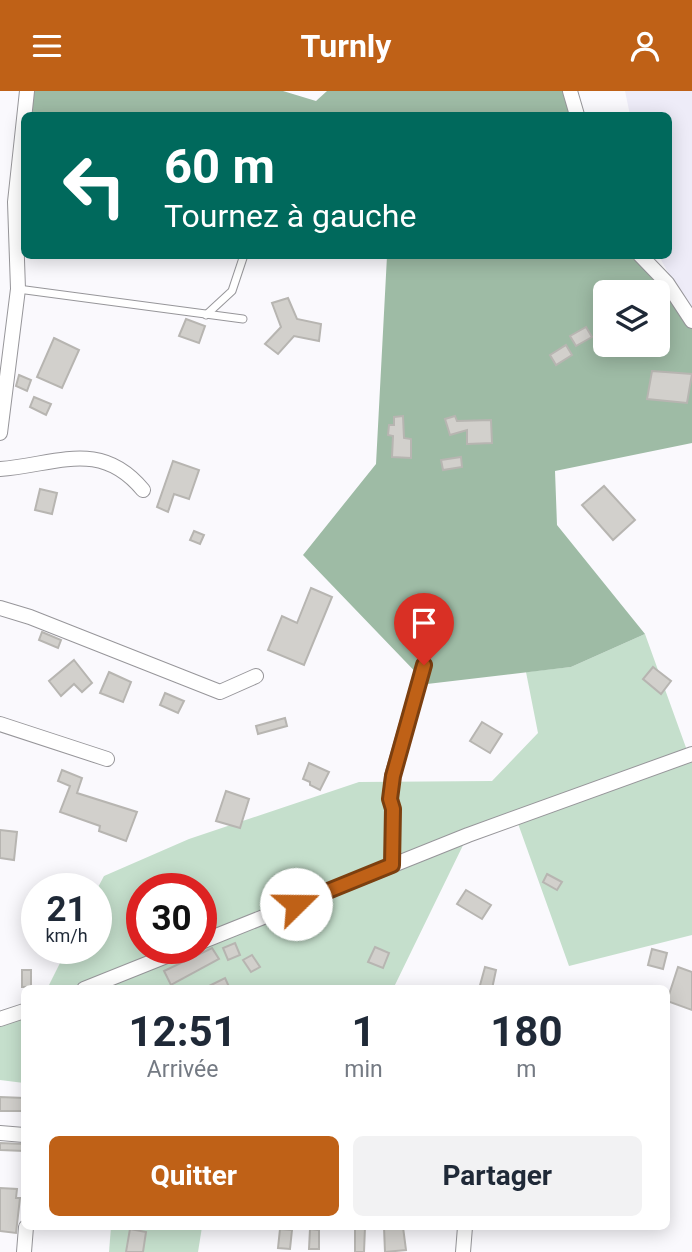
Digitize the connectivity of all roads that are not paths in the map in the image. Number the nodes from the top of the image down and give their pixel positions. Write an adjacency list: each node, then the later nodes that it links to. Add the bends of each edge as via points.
1 (27, 91): 3 (street)
2 (570, 91): 4 (street)
3 (25, 112)
4 (576, 112)
5 (21, 146): 8 (street, via 15,202)
6 (243, 259): 9 (lane, via 232,291)
7 (643, 259): 11 (street, via 667,283)
8 (18, 289): 9 (lane); 12 (street)
9 (206, 315): 10 (lane)
10 (243, 319)
11 (692, 321)
12 (0, 432)
13 (0, 469): 14 (street, via 31,467 55,459 102,459 130,474)
14 (143, 490)
15 (0, 608): 17 (street, via 220,692)
16 (424, 665): 21 (street, via 393,776)
17 (256, 676)
18 (0, 725): 20 (street)
19 (692, 754): 21 (street)
20 (107, 759)
21 (392, 865): 22 (street)
22 (217, 936)
23 (146, 964): 24 (street)
24 (94, 985)
25 (21, 1012): 26 (street)
26 (0, 1019)
27 (0, 1133): 28 (street)
28 (21, 1135)
29 (26, 1230): 31 (street)
30 (465, 1230): 32 (street)
31 (24, 1252)
32 (463, 1252)

